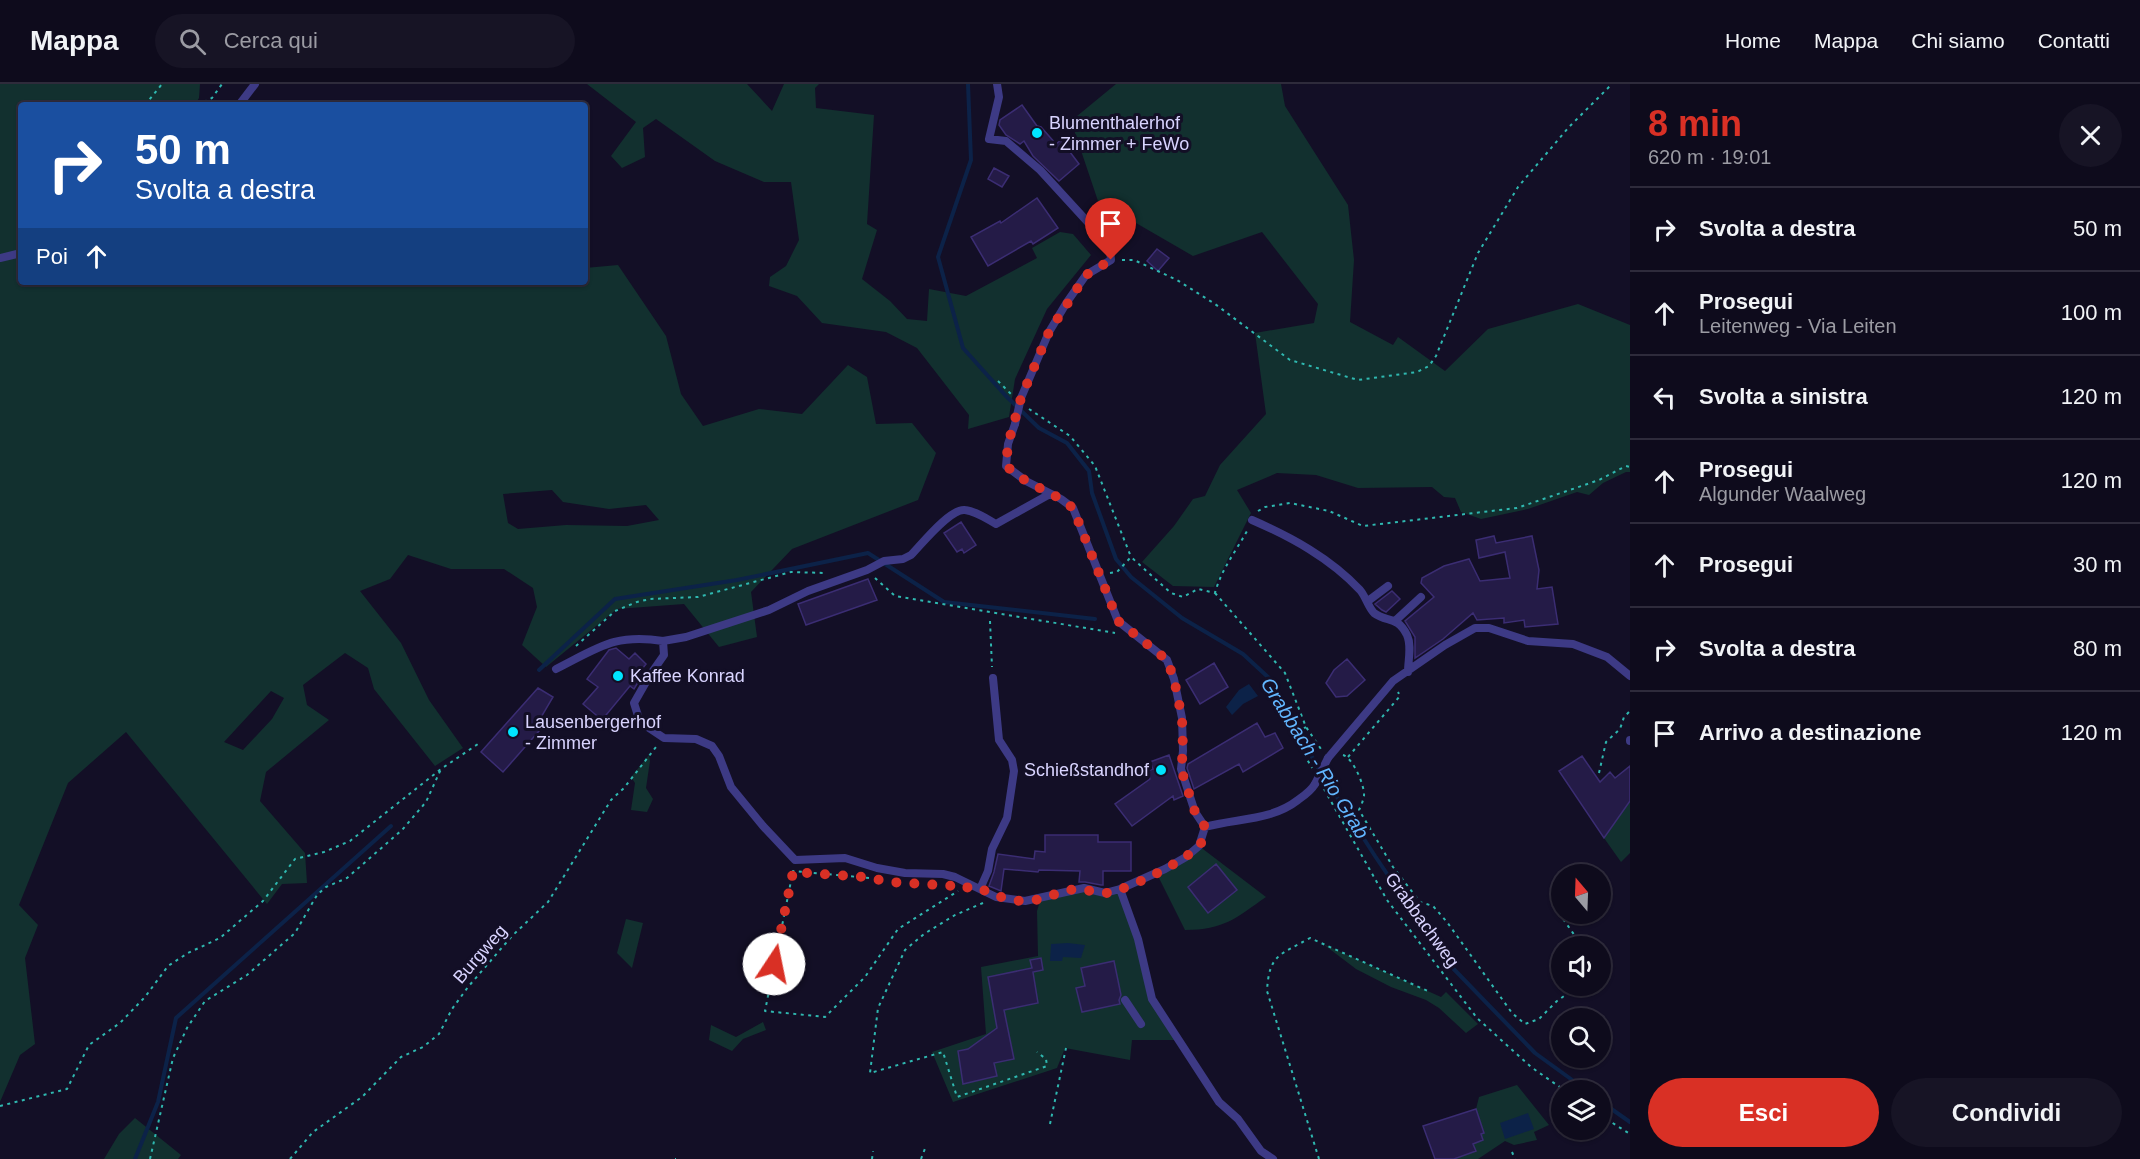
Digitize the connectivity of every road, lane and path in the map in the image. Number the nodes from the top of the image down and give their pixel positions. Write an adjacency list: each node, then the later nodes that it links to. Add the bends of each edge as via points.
1 (162, 84): 6 (path)
2 (222, 84): 7 (path, via 212,98)
3 (255, 84): 8 (lane)
4 (997, 84): 11 (lane, via 999,97 989,140 1006,141 1040,170 1106,242)
5 (1612, 84): 11 (path, via 1518,187 1478,253 1436,357 1417,372 1358,380 1290,360 1178,280 1134,260)
6 (147, 102)
7 (203, 102)
8 (241, 102)
9 (18, 254): 10 (lane)
10 (0, 258)
11 (1111, 260): 12 (lane, via 1086,275 1067,302 1049,332)
12 (1022, 402): 12 (path, via 998,381); 14 (lane, bridge, via 1008,444 1006,466); 16 (path, via 1070,436 1095,466)
13 (1630, 467): 15 (path, via 1517,508 1363,526 1329,511 1290,503 1265,507)
14 (1050, 494): 17 (lane, via 996,524 960,510 949,516 911,555 884,561); 26 (lane, via 1073,508 1118,621)
15 (1252, 520): 21 (path); 23 (lane, via 1308,548)
16 (1131, 557): 18 (path); 21 (path, via 1171,593 1184,597 1198,589)
17 (867, 570): 26 (path, via 895,596 1122,634); 27 (lane, via 769,610)
18 (1117, 572)
19 (833, 573): 28 (path, via 791,572 698,597 636,602 615,611)
20 (1388, 586): 23 (lane)
21 (1215, 592): 35 (path, via 1285,673)
22 (1421, 597): 25 (lane)
23 (1368, 601): 25 (lane, via 1376,615)
24 (990, 621): 32 (path)
25 (1395, 621): 30 (lane, via 1408,638)
26 (1132, 632): 44 (lane, via 1167,660 1172,670 1182,718 1181,769 1195,812)
27 (663, 641): 29 (lane, via 612,641); 36 (lane, via 664,655 634,703 640,722)
28 (574, 648)
29 (556, 669)
30 (1408, 672): 31 (lane, via 1475,628 1489,628 1528,641 1573,644 1607,657); 33 (lane)
31 (1630, 676)
32 (993, 678): 47 (lane, via 999,740 1014,771 1007,819 992,849)
33 (1393, 681): 38 (lane); 39 (path, via 1400,696)
34 (1630, 711): 42 (path, via 1620,729 1606,742)
35 (1306, 727): 38 (path, via 1323,752); 41 (path, via 1293,735)
36 (664, 738): 47 (lane, via 696,739 712,746 731,787 795,860 846,858 905,873 949,875); 65 (path, Burgweg, via 611,800 548,902 468,987 439,1034 401,1057 362,1097 313,1132)
37 (478, 744): 40 (path)
38 (1331, 755): 39 (path); 43 (lane, bridge)
39 (1348, 757): 51 (path, via 1362,784 1364,796 1359,810 1394,867 1420,902 1433,906 1447,922 1512,1013 1525,1024 1539,1019)
40 (441, 769): 57 (path, via 350,841 295,859 263,900 220,938 168,966 120,1023 88,1045 67,1089); 64 (path, via 426,802 402,830 347,878 326,887 295,933 247,975 205,1001 173,1058)
41 (1313, 770)
42 (1599, 773)
43 (1319, 786): 44 (lane, via 1289,807 1263,818); 56 (path, Grabbachweg, via 1387,900 1477,1018)
44 (1205, 827): 48 (lane, via 1199,846 1186,856)
45 (873, 879): 46 (path, via 793,872 765,1011 825,1017 865,976 898,929 962,889)
46 (955, 886)
47 (980, 889): 49 (lane)
48 (1120, 889): 49 (lane, via 1105,893 1084,888 1025,901); 68 (lane, via 1138,939 1152,999 1219,1102 1238,1119 1261,1151)
49 (996, 897): 55 (path, via 955,915 905,950 878,1008 870,1073 943,1052 957,1097 1047,1066 1046,1059)
50 (1431, 992): 69 (path, via 1310,938 1274,960 1269,968 1267,991)
51 (1564, 996)
52 (1125, 1000): 53 (lane)
53 (1141, 1024)
54 (1066, 1048): 59 (path)
55 (1037, 1052)
56 (1551, 1081)
57 (0, 1106)
58 (1611, 1122): 60 (path)
59 (1050, 1125)
60 (1630, 1134)
61 (926, 1146): 67 (path)
62 (873, 1151): 66 (path)
63 (1512, 1152): 70 (path)
64 (150, 1159)
65 (290, 1159)
66 (872, 1159)
67 (921, 1159)
68 (1273, 1159)
69 (1319, 1159)
70 (1515, 1159)

